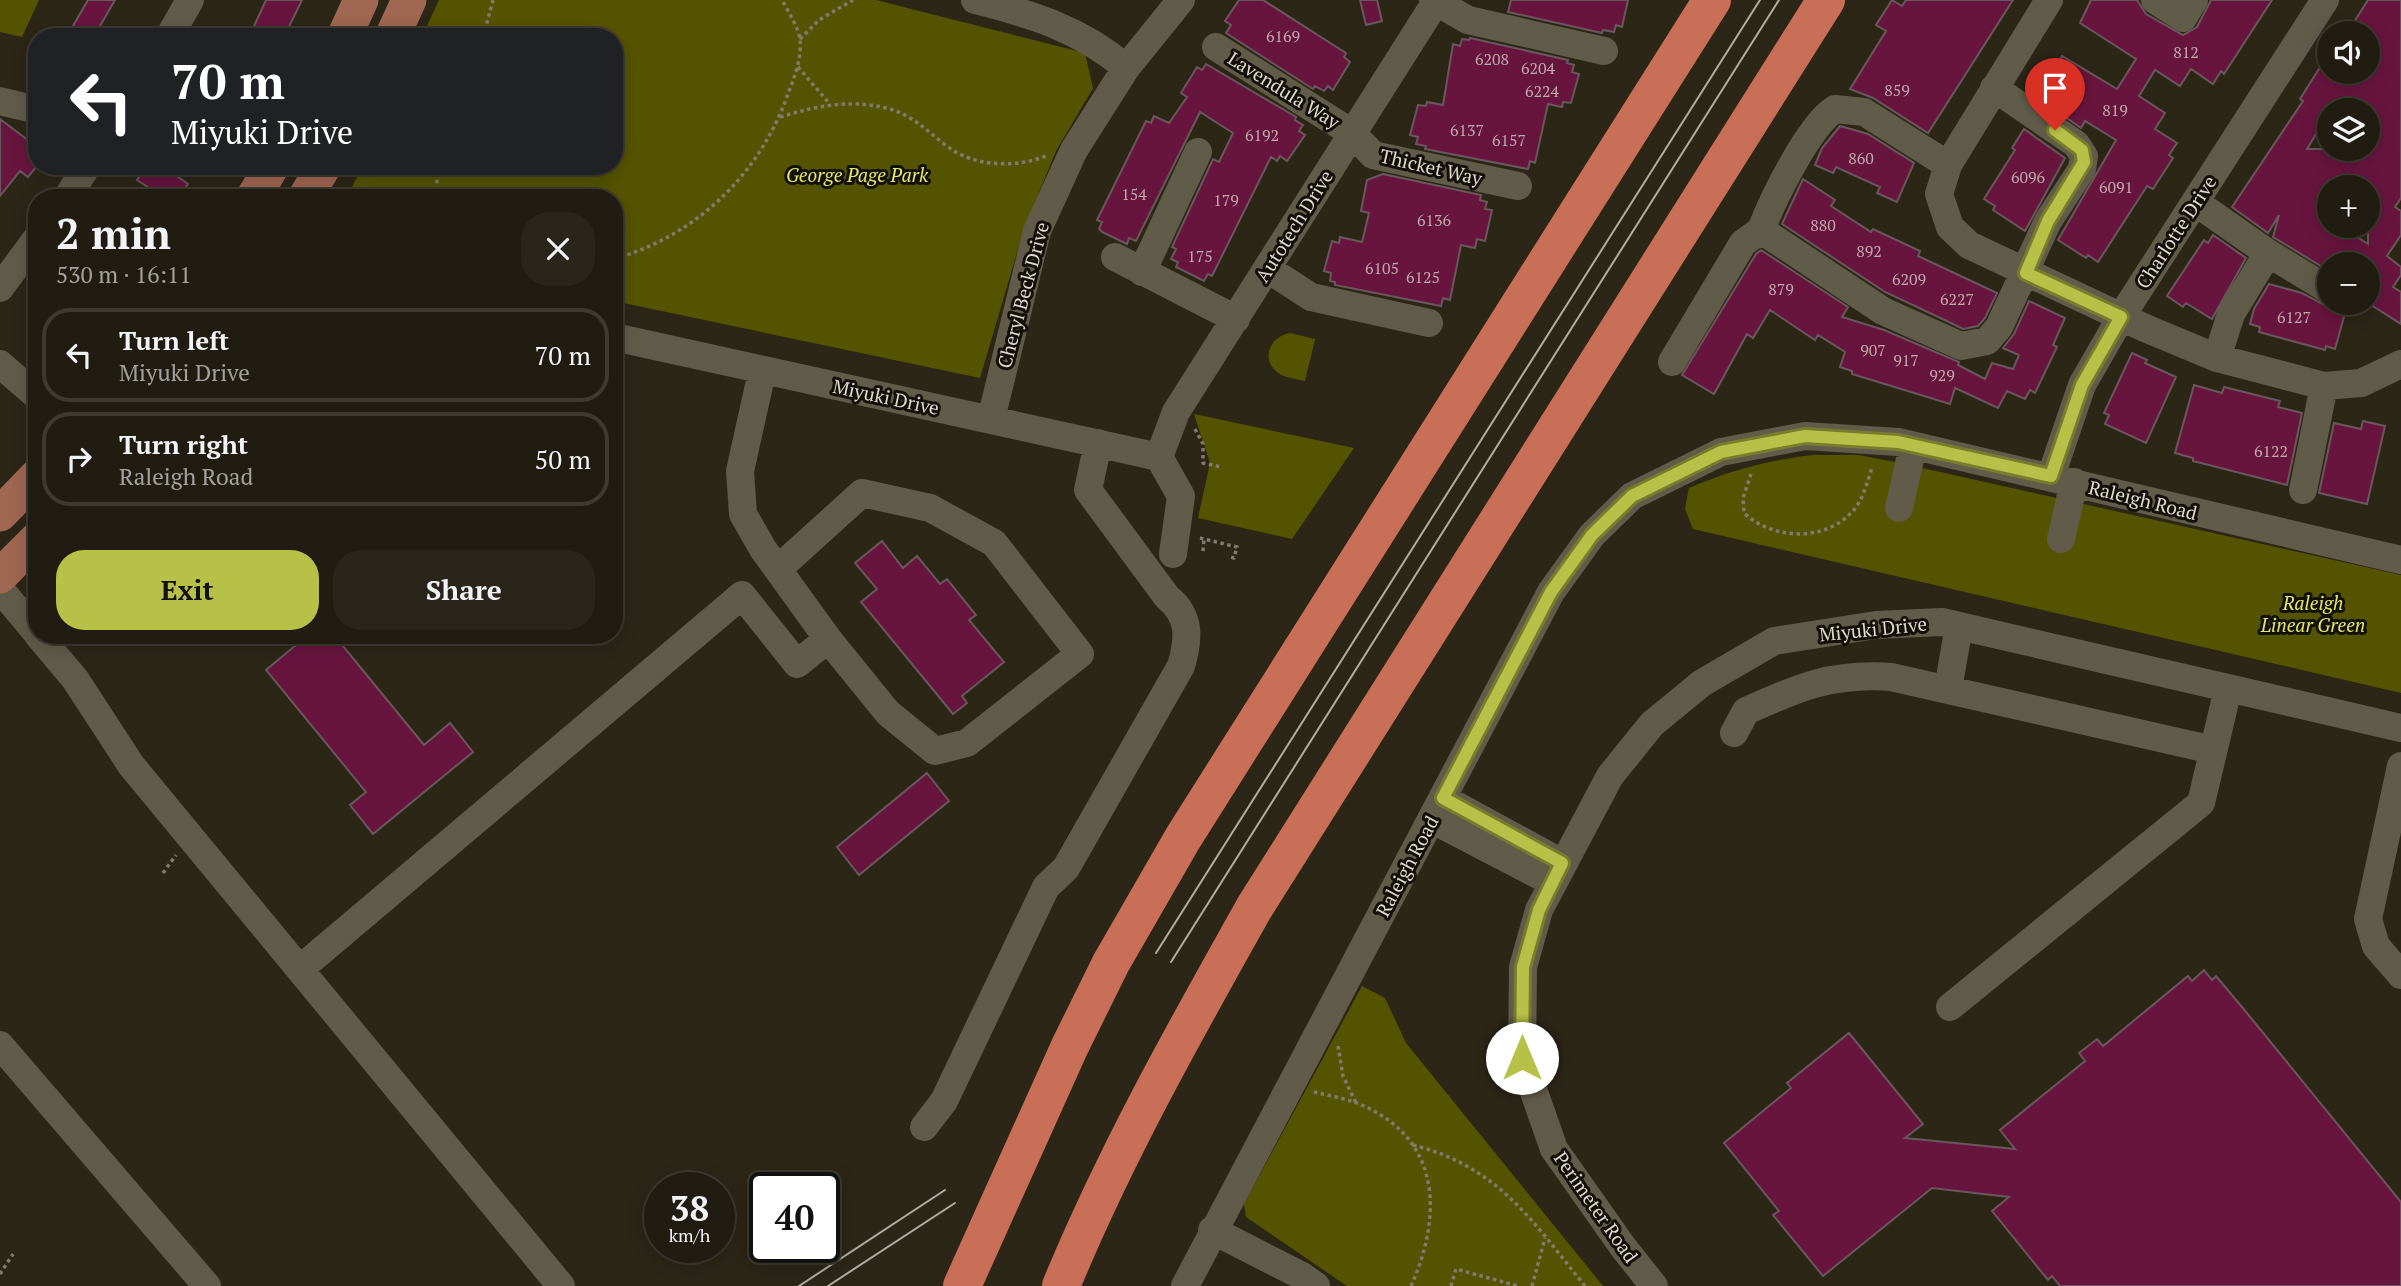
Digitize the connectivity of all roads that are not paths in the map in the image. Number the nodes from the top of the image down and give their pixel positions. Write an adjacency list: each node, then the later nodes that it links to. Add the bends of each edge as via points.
1 (190, 0): 13 (street)
2 (361, 0): 14 (main road)
3 (409, 0): 15 (main road)
4 (975, 0): 18 (street, via 1067,27)
5 (1181, 0): 18 (street, Cheryl Beck Drive)
6 (1712, 0): 83 (highway, via 1183,838 1111,963)
7 (1826, 0): 84 (highway, via 1254,908 1177,1046)
8 (2049, 0): 19 (street)
9 (2155, 0): 10 (street, via 2183,18)
10 (2194, 0)
11 (2325, 0): 26 (street, Charlotte Drive)
12 (1435, 1): 17 (street, via 1468,20); 22 (street, Autotech Drive)
13 (174, 28)
14 (348, 28)
15 (396, 28)
16 (1216, 47): 22 (street, Lavendula Way)
17 (1604, 51)
18 (1126, 68): 47 (street, Cheryl Beck Drive, via 1074,150 1037,231)
19 (1993, 88): 24 (street); 33 (street, via 2076,144 2084,156 2082,169 2048,221)
20 (0, 101): 21 (street)
21 (28, 108)
22 (1352, 133): 25 (street, Thicket Way, via 1373,155); 31 (street, Autotech Drive)
23 (1198, 152): 32 (street)
24 (1948, 165): 27 (street, via 1864,112 1835,109 1822,121 1770,204); 33 (street, via 1939,194 1950,226 1969,245)
25 (1518, 187)
26 (2195, 202): 29 (street); 36 (street, Charlotte Drive)
27 (1761, 230): 33 (street, via 1869,303 1961,346 1987,341); 41 (street, via 1743,243)
28 (28, 250): 35 (street)
29 (2268, 253): 34 (street); 40 (street, via 2231,314)
30 (1115, 257): 32 (street)
31 (1268, 269): 37 (street, Autotech Drive); 38 (street, via 1311,297)
32 (1142, 272): 37 (street)
33 (2026, 273): 36 (street)
34 (2317, 283)
35 (0, 288)
36 (2121, 317): 40 (street); 51 (street, Charlotte Drive, via 2082,385)
37 (1236, 319): 50 (street, Autotech Drive, via 1176,412)
38 (1429, 323)
39 (623, 339): 44 (street, Miyuki Drive)
40 (2217, 358): 45 (street)
41 (1672, 362)
42 (0, 364): 46 (street)
43 (2401, 364): 45 (street, via 2361,383)
44 (762, 372): 47 (street, Miyuki Drive); 60 (street, via 740,471 743,514)
45 (2324, 386): 53 (street)
46 (28, 388)
47 (991, 419): 48 (street, Miyuki Drive)
48 (1098, 443): 50 (street, Miyuki Drive); 79 (street, via 1088,490 1167,597 1179,606 1188,642 1181,666 1066,868 1046,887 944,1101)
49 (1913, 446): 51 (street, Raleigh Road); 54 (street); 73 (street, Raleigh Road, via 1805,436 1721,452 1632,496 1592,535 1551,592)
50 (1159, 457): 57 (street, via 1181,496)
51 (2063, 479): 56 (street, Charlotte Drive); 59 (street, Raleigh Road)
52 (28, 484): 55 (main road)
53 (2304, 490)
54 (1899, 508)
55 (0, 514)
56 (2061, 538)
57 (1185, 542)
58 (28, 548): 61 (main road)
59 (2401, 560)
60 (778, 569): 65 (street); 65 (street, via 862,493 930,508 994,543 1080,654 967,743 935,751 888,713)
61 (0, 576)
62 (0, 589): 63 (street)
63 (28, 622)
64 (1959, 626): 67 (street, Miyuki Drive); 68 (street); 74 (street, Miyuki Drive, via 1942,622 1875,625 1774,641 1702,683 1652,724 1610,776)
65 (828, 639): 75 (street, via 797,664 742,594)
66 (46, 644): 75 (street, via 131,765)
67 (2228, 688): 69 (street, Miyuki Drive); 71 (street)
68 (1948, 689): 70 (street, via 1853,674 1746,711); 71 (street)
69 (2401, 729)
70 (1734, 733)
71 (2213, 750): 77 (street, via 2201,803)
72 (2401, 766): 76 (street, via 2368,919 2376,946)
73 (1438, 809): 74 (street); 80 (street, Raleigh Road)
74 (1557, 873): 87 (street, Perimeter Road, via 1539,910 1523,967 1522,1058 1554,1149)
75 (300, 968): 82 (street)
76 (2401, 975)
77 (1950, 1007)
78 (0, 1045): 81 (street)
79 (924, 1127)
80 (1212, 1230): 85 (street, Raleigh Road); 86 (street)
81 (207, 1286)
82 (561, 1286)
83 (962, 1286)
84 (1061, 1286)
85 (1185, 1286)
86 (1316, 1286)
87 (1654, 1286)

